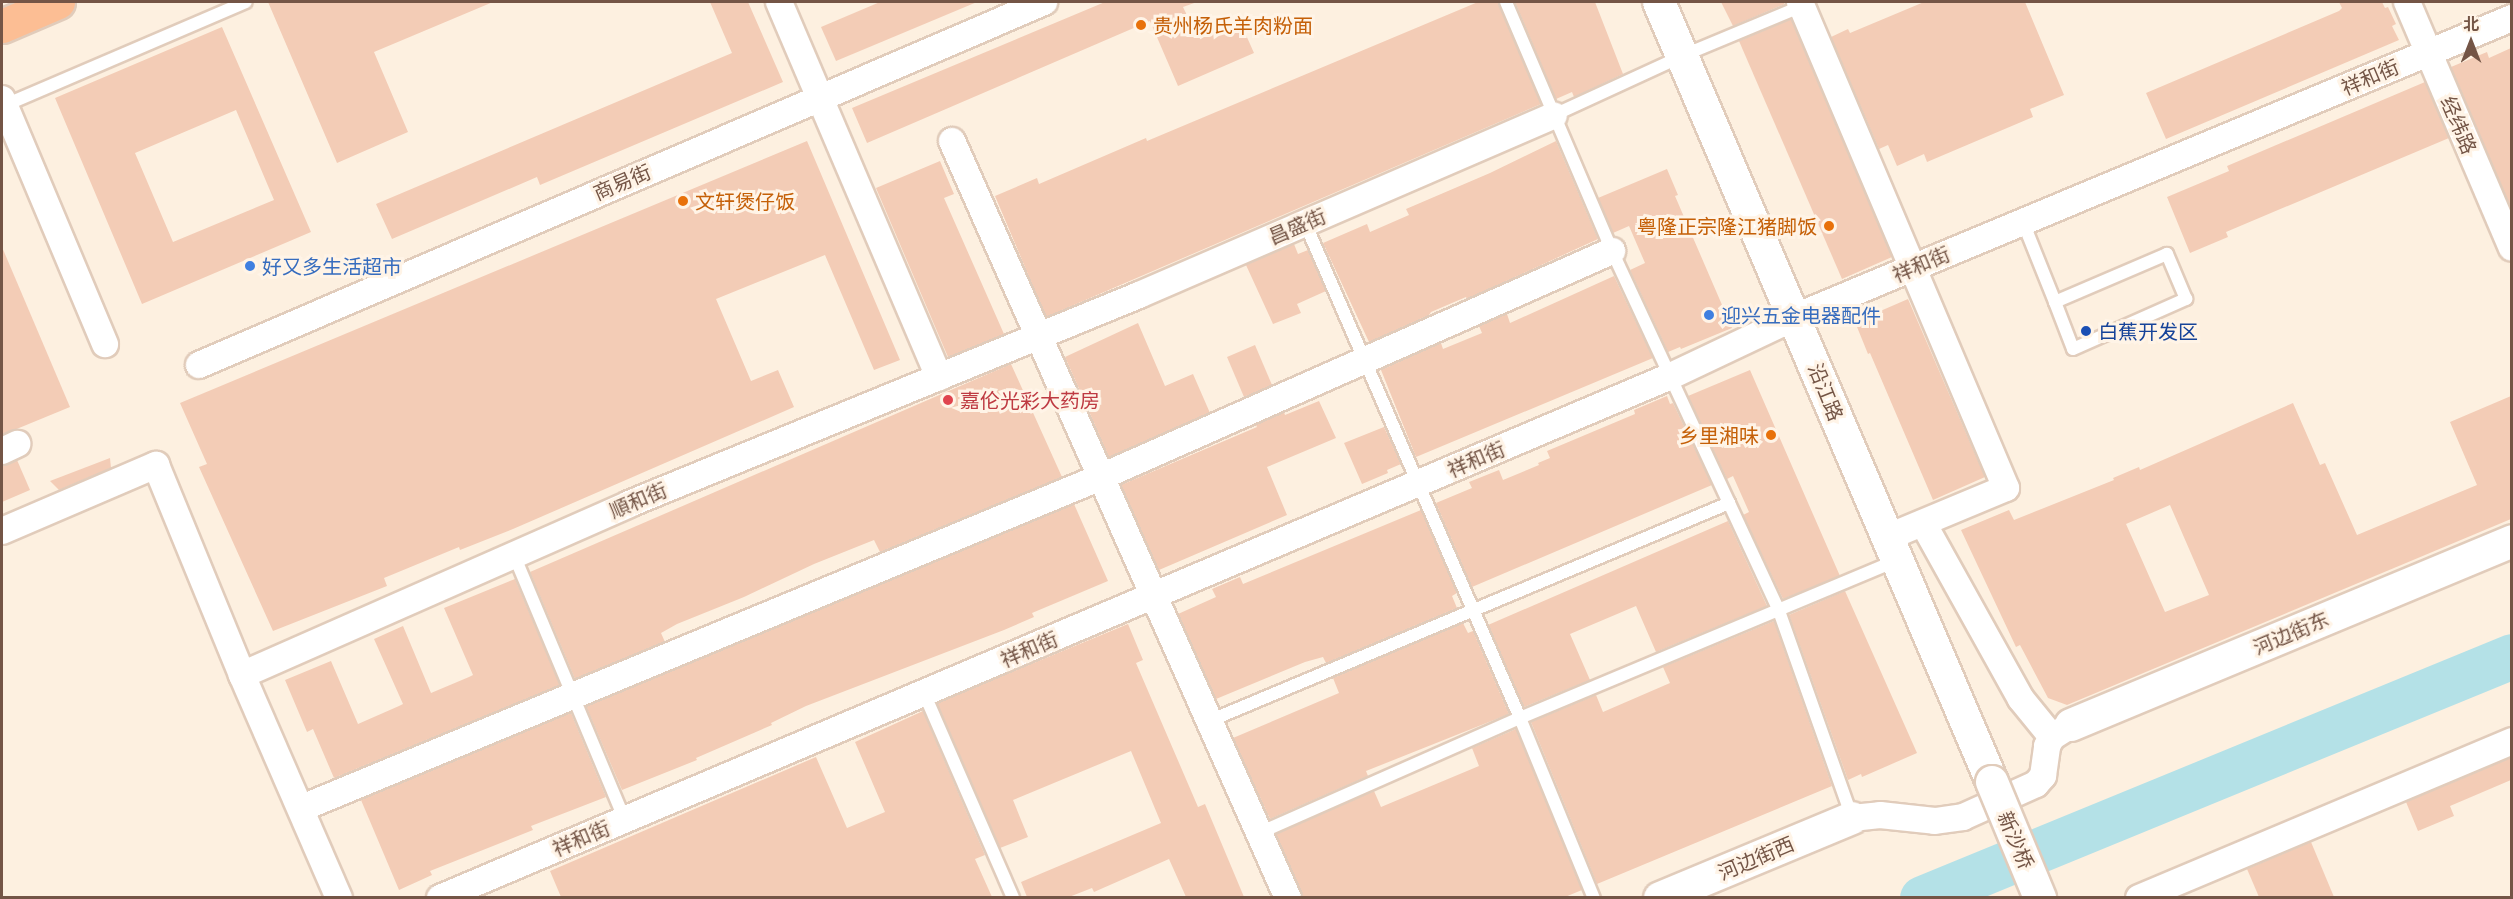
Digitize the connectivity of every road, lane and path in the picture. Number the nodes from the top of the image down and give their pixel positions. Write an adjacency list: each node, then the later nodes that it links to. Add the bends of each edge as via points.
1 (58, 2): 10 (highway)
2 (246, 2): 14 (lane)
3 (779, 2): 13 (street)
4 (1044, 2): 13 (street, 商易街)
5 (1506, 2): 15 (lane)
6 (1659, 2): 12 (street, 沿江路)
7 (2407, 2): 11 (street, 经纬路)
8 (1801, 4): 12 (lane); 21 (street)
9 (2511, 18): 11 (street, 祥和街)
10 (2, 26)
11 (2429, 52): 17 (street, 祥和街); 19 (street, 经纬路)
12 (1682, 56): 15 (lane); 23 (street, 沿江路)
13 (819, 98): 27 (street, 商易街); 29 (street)
14 (2, 103): 25 (street)
15 (1554, 115): 18 (street, 昌盛街); 20 (lane)
16 (952, 141): 24 (street)
17 (2023, 222): 21 (street, 祥和街); 22 (lane)
18 (1305, 223): 24 (street, 昌盛街); 26 (lane)
19 (2511, 248)
20 (1612, 251): 26 (street); 28 (lane)
21 (1913, 268): 23 (street, 祥和街); 33 (street, via 2006,488)
22 (2055, 302): 22 (lane, via 2073,349 2186,299 2167,254)
23 (1795, 317): 28 (street, 祥和街); 36 (street, 沿江路)
24 (1038, 335): 29 (street, 順和街); 30 (street)
25 (105, 344)
26 (1366, 360): 30 (street); 31 (lane)
27 (200, 364)
28 (1671, 376): 31 (street, 祥和街); 32 (lane)
29 (939, 377): 37 (street, 順和街)
30 (1101, 477): 38 (street); 43 (street)
31 (1417, 484): 38 (street, 祥和街); 39 (lane)
32 (1729, 502): 39 (lane); 40 (lane)
33 (1923, 523): 36 (street); 46 (street, via 2021,699)
34 (2, 531): 41 (street, via 156,465)
35 (2511, 541): 46 (street, 河边街东)
36 (1891, 550): 40 (lane); 48 (street, 沿江路)
37 (514, 555): 41 (street, 順和街); 43 (lane)
38 (1153, 596): 42 (street, 祥和街); 45 (street)
39 (1473, 611): 44 (lane); 45 (lane)
40 (1779, 611): 44 (lane); 50 (lane)
41 (242, 675): 49 (street)
42 (924, 693): 51 (street, 祥和街); 55 (lane)
43 (573, 694): 49 (street); 51 (lane)
44 (1520, 718): 52 (lane); 57 (lane)
45 (1209, 721): 52 (street)
46 (2061, 731): 50 (street, via 2047,746 2043,776 2036,784 1963,817 1935,821 1880,815)
47 (2511, 741): 60 (street)
48 (1992, 782): 59 (street, 新沙桥, bridge)
49 (302, 808): 53 (street)
50 (1852, 818): 58 (street, 河边街西)
51 (625, 820): 54 (street, 祥和街)
52 (1259, 833): 56 (street)
53 (339, 897)
54 (440, 897)
55 (1013, 897)
56 (1288, 897)
57 (1594, 897)
58 (1660, 897)
59 (2040, 897)
60 (2139, 897)

